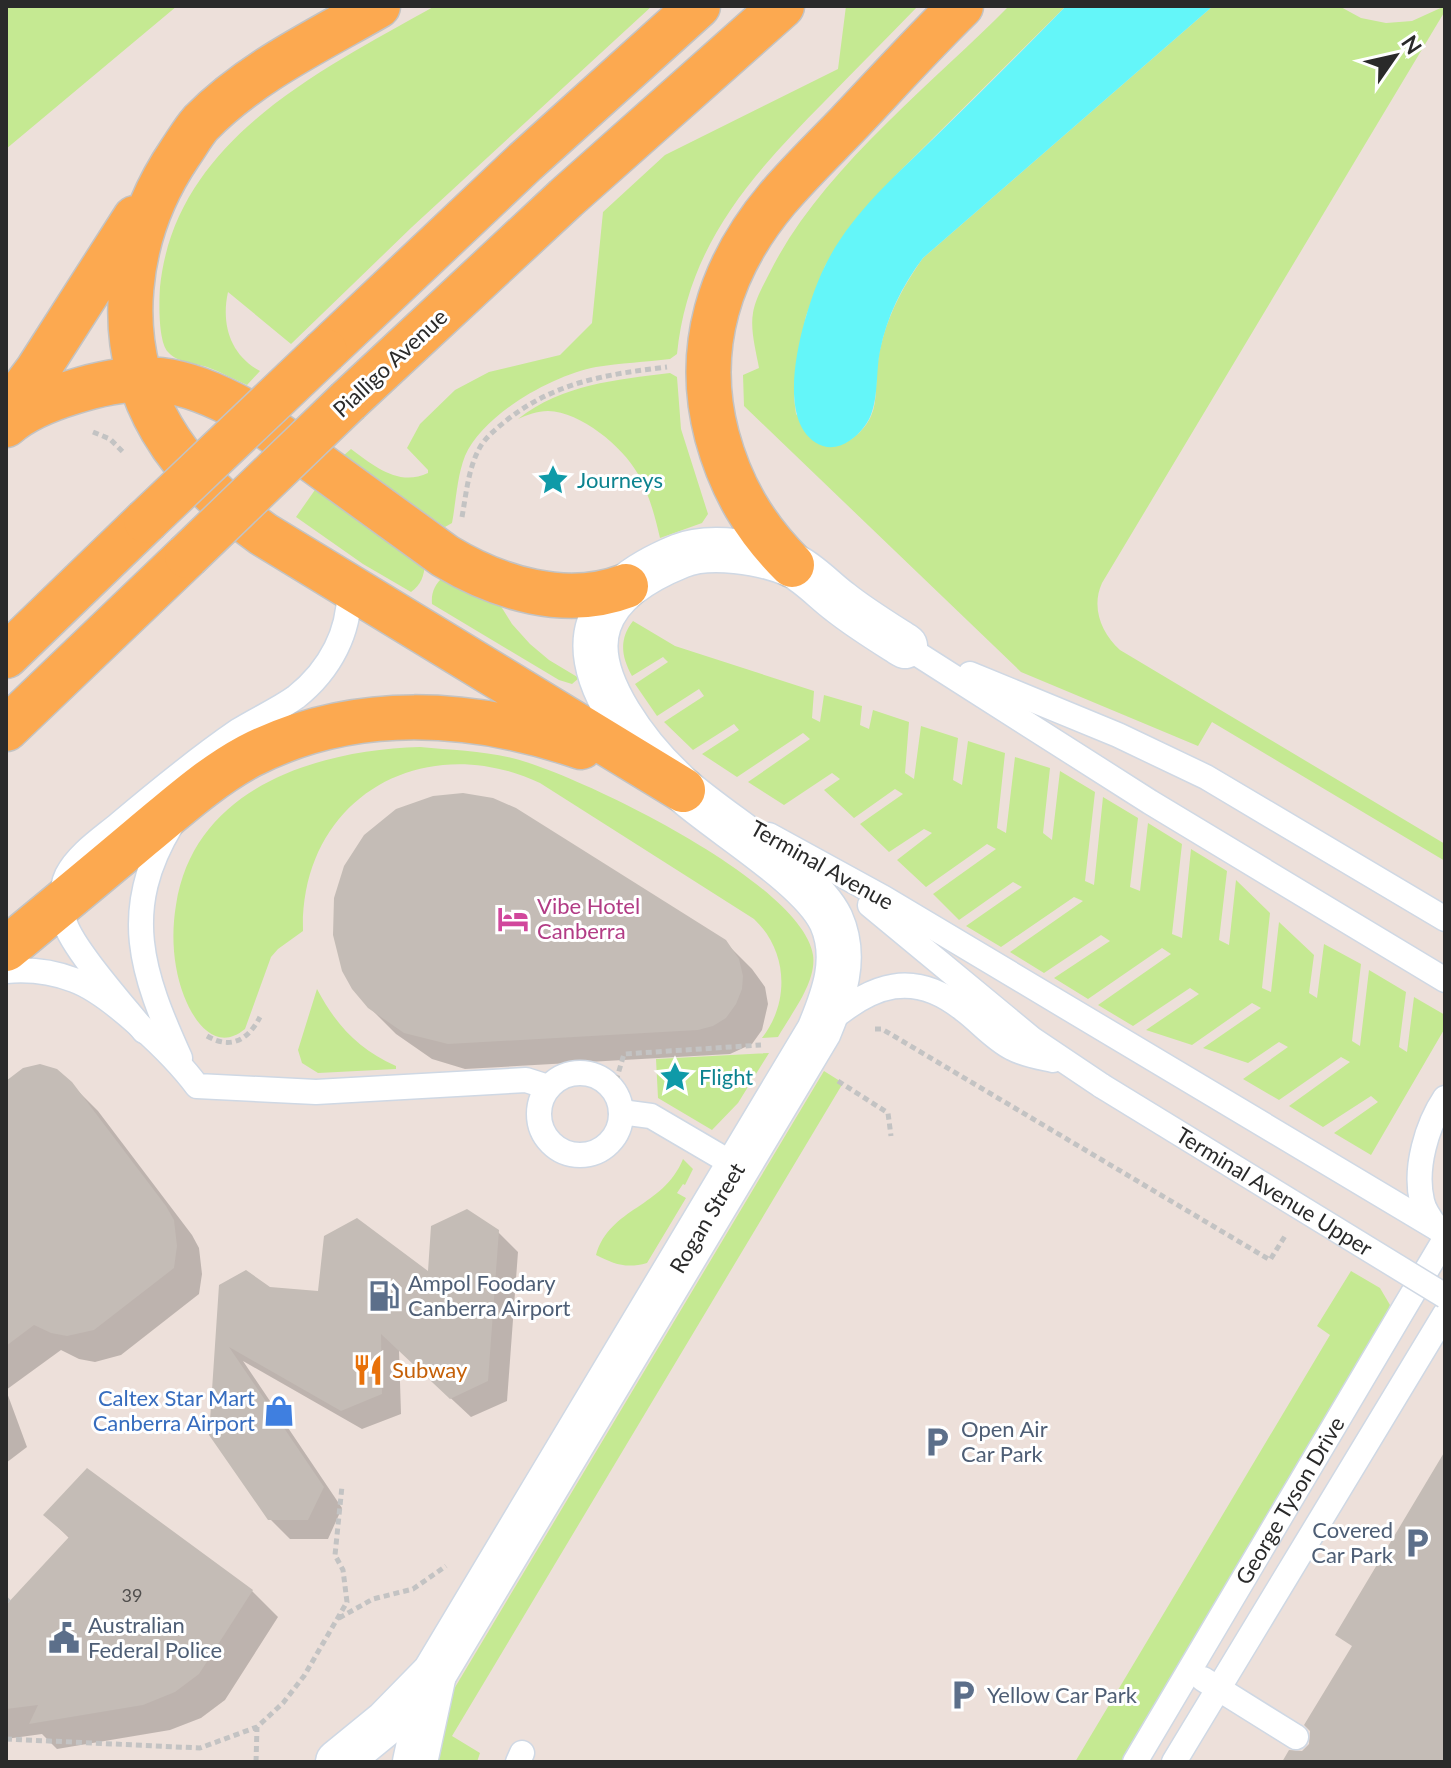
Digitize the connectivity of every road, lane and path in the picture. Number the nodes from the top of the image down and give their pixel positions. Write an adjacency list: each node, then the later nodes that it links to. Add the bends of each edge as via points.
1 (378, 6): 5 (main road, via 265,70 233,95 199,125)
2 (698, 6): 13 (main road, bridge, via 525,162)
3 (782, 6): 14 (main road, Pialligo Avenue, bridge, via 348,401)
4 (961, 6): 9 (main road, via 776,200 737,261 716,308 708,369 723,458 751,517)
5 (168, 171): 6 (main road, via 141,231 131,281 130,324); 7 (main road)
6 (141, 378): 8 (main road, via 109,381 51,399); 10 (main road, via 209,393 245,411 445,556 477,573 516,587 568,596 600,595); 11 (main road, via 161,428 212,493 281,546)
7 (6, 412)
8 (6, 425)
9 (792, 565): 10 (street, Terminal Avenue, via 738,551 703,550 668,561); 12 (street, Terminal Avenue)
10 (626, 586): 15 (street, Terminal Avenue, via 599,623 597,662 619,713)
11 (349, 587): 15 (main road); 18 (lane, via 344,632 317,677 294,699 203,757 88,850 68,874)
12 (905, 646): 19 (lane, Terminal Avenue, via 1219,784); 22 (lane, Terminal Avenue)
13 (6, 656)
14 (6, 729)
15 (683, 790): 16 (main road, via 544,736 465,719 407,717 354,722 273,745); 17 (lane, Terminal Avenue); 27 (street, Rogan Street, via 802,884 830,919 838,943 838,972)
16 (188, 798): 18 (main road); 30 (lane, via 153,861 141,925 150,988)
17 (787, 845): 29 (lane, Terminal Avenue Upper); 38 (lane, Terminal Avenue)
18 (62, 903): 20 (main road); 26 (lane, via 70,934)
19 (1445, 919)
20 (6, 949)
21 (6, 971): 26 (lane, via 37,971 75,980)
22 (1445, 980)
23 (260, 1017): 24 (path, via 234,1043 215,1041)
24 (199, 1029)
25 (872, 1029): 37 (path, via 882,1029 1270,1260)
26 (144, 1031): 30 (lane)
27 (819, 1031): 29 (lane, via 870,993 916,985 946,996 1014,1050); 36 (street, Rogan Street)
28 (771, 1044): 34 (path, via 624,1054)
29 (1067, 1063): 39 (lane, Terminal Avenue Upper, bridge)
30 (185, 1070): 32 (lane, via 197,1086 295,1092 526,1080)
31 (826, 1074): 35 (path, via 888,1113)
32 (548, 1087): 34 (lane, via 577,1072 600,1077); 34 (lane, via 540,1100 540,1126 549,1142 565,1152 584,1155 602,1149 614,1136)
33 (1445, 1098): 38 (lane, via 1426,1141 1420,1185 1422,1203)
34 (617, 1101): 36 (lane)
35 (891, 1136)
36 (738, 1167): 45 (street, Rogan Street)
37 (1289, 1230)
38 (1443, 1234): 44 (lane, George Tyson Drive)
39 (1445, 1296)
40 (1445, 1314): 46 (lane, George Tyson Drive)
41 (342, 1486): 43 (path, via 335,1555 348,1595)
42 (449, 1562): 43 (path, via 421,1585 373,1599)
43 (339, 1618): 47 (path, via 304,1676)
44 (1189, 1671): 46 (lane); 53 (lane, George Tyson Drive)
45 (434, 1674): 51 (street, Rogan Street, via 380,1729); 52 (street, Rogan Street)
46 (1217, 1688): 48 (lane); 54 (lane, George Tyson Drive)
47 (257, 1727): 49 (path, via 200,1748); 50 (path)
48 (1296, 1737)
49 (6, 1739)
50 (256, 1762)
51 (338, 1762)
52 (415, 1762)
53 (1135, 1762)
54 (1174, 1762)

